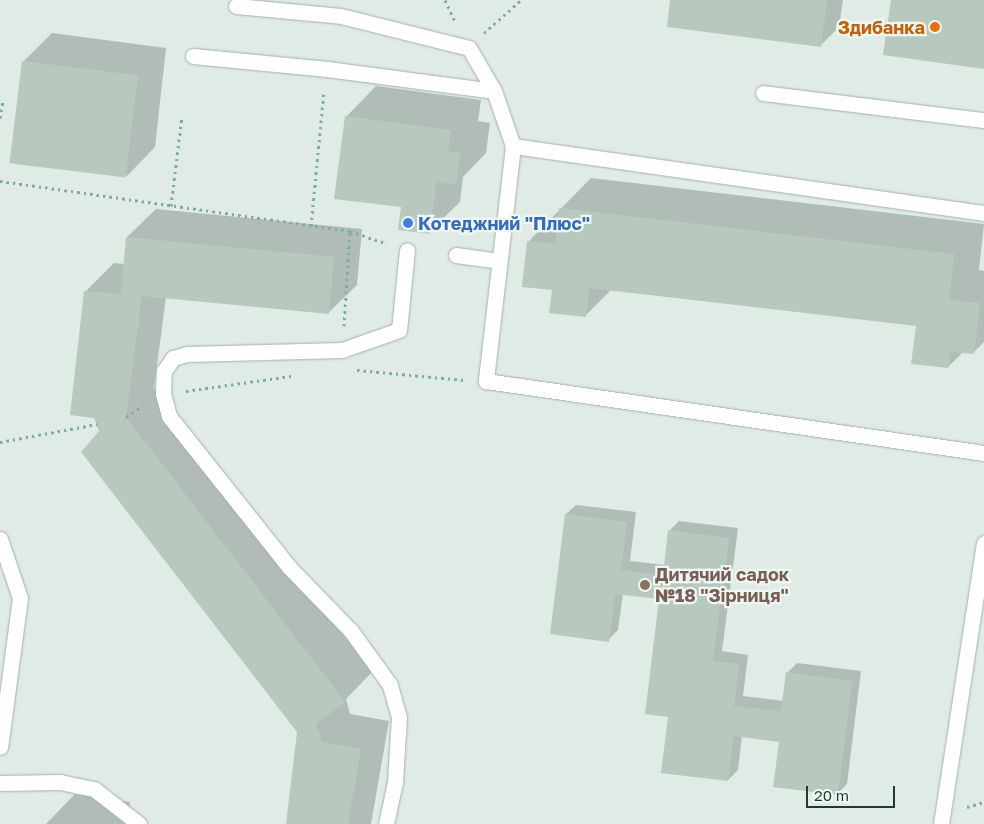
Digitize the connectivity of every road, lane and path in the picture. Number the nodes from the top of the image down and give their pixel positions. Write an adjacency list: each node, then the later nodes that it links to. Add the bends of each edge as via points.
1 (445, 0): 4 (path)
2 (521, 0): 4 (path)
3 (236, 6): 4 (lane, via 341,16)
4 (469, 48): 7 (lane)
5 (193, 56): 6 (lane)
6 (326, 69): 7 (lane); 17 (path)
7 (494, 91): 13 (lane)
8 (763, 93): 12 (lane)
9 (3, 102): 10 (path)
10 (0, 118)
11 (182, 118): 15 (path)
12 (984, 120)
13 (513, 146): 16 (lane); 21 (lane)
14 (0, 182): 15 (path)
15 (171, 206): 17 (path)
16 (984, 213)
17 (311, 226): 18 (path)
18 (350, 231): 19 (path); 22 (path)
19 (407, 250): 22 (lane, via 399,330)
20 (456, 255): 21 (lane)
21 (499, 261): 24 (lane)
22 (342, 350): 24 (path, via 344,369); 25 (lane, via 188,354 173,358 164,371)
23 (296, 376): 25 (path)
24 (486, 382): 29 (lane)
25 (163, 394): 26 (path); 35 (lane, via 169,416 289,567 351,631 390,685 399,717 395,782)
26 (126, 417)
27 (97, 424): 28 (path)
28 (0, 442)
29 (984, 454)
30 (0, 538): 32 (lane, via 20,598)
31 (984, 543): 36 (lane)
32 (0, 747)
33 (0, 783): 34 (lane, via 60,782 94,789)
34 (139, 824)
35 (386, 824)
36 (941, 824)

